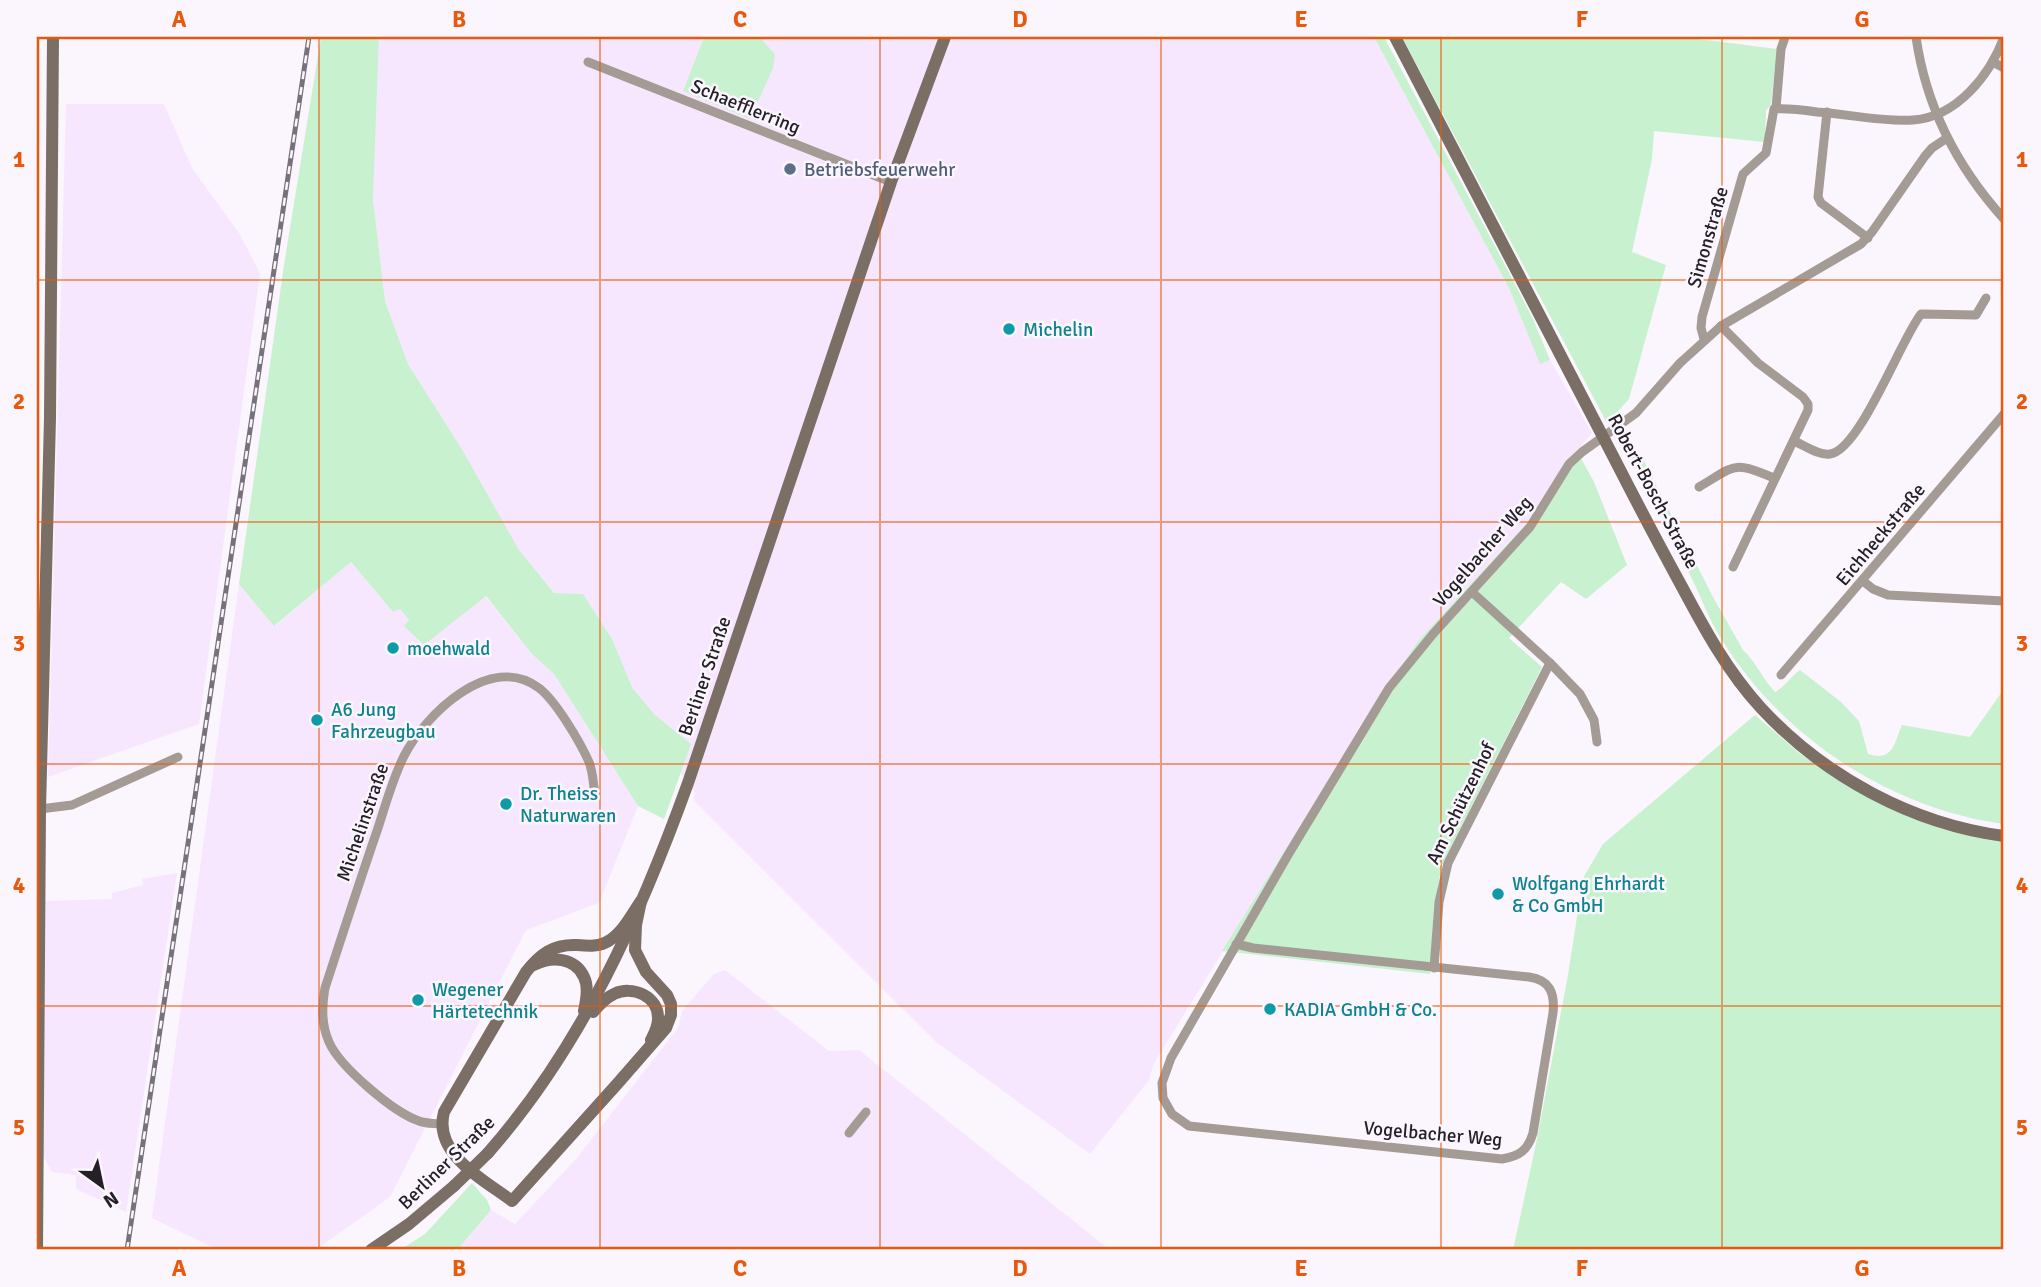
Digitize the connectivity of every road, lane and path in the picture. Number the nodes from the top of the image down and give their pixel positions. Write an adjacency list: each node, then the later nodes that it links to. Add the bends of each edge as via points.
1 (53, 37): 25 (street)
2 (945, 37): 14 (street, Berliner Straße)
3 (1395, 37): 21 (street, Robert-Bosch-Straße)
4 (1785, 37): 10 (street, Simonstraße)
5 (1916, 37): 12 (street)
6 (2004, 37): 8 (street)
7 (587, 62): 14 (street, Schaefflerring)
8 (1993, 62): 9 (street); 12 (street, via 1969,93)
9 (2004, 68)
10 (1776, 108): 11 (street); 19 (street, Simonstraße, via 1766,153 1742,174 1702,317)
11 (1827, 112): 12 (street, via 1912,120); 16 (street, via 1818,197)
12 (1936, 114): 13 (street)
13 (1947, 138): 15 (street, via 1974,183); 16 (street, Vogelbacher Weg, via 1925,156)
14 (891, 183): 37 (street, Berliner Straße, via 688,783)
15 (2004, 219)
16 (1868, 238): 18 (street, Vogelbacher Weg)
17 (1986, 298): 22 (street, via 1976,315 1922,314 1875,400 1841,449 1825,455)
18 (1721, 326): 19 (street, Vogelbacher Weg); 22 (street, via 1808,404)
19 (1704, 339): 21 (street, Vogelbacher Weg, via 1636,413)
20 (2004, 414): 27 (street, Eichheckstraße)
21 (1603, 436): 28 (street, Vogelbacher Weg, via 1569,464 1536,519); 36 (street, Robert-Bosch-Straße, via 1703,628 1762,708 1812,755 1865,789 1924,816)
22 (1794, 441): 23 (street)
23 (1774, 478): 24 (street, via 1736,466); 26 (street)
24 (1699, 487)
25 (43, 494): 35 (street)
26 (1733, 567)
27 (1863, 581): 29 (street, via 1888,595); 31 (street, Eichheckstraße)
28 (1472, 592): 30 (street); 38 (street, Vogelbacher Weg, via 1379,704)
29 (2004, 601)
30 (1550, 663): 32 (street, via 1588,707); 39 (street, Am Schützenhof, via 1448,863 1439,902)
31 (1781, 675)
32 (1597, 742)
33 (178, 757): 35 (street, via 72,805)
34 (594, 793): 44 (street, Michelinstraße, via 588,762 555,705 537,687 517,678 489,679 460,694 434,715 403,758 325,988 324,1027 334,1052 356,1077 406,1115)
35 (40, 809): 46 (street)
36 (2004, 836)
37 (641, 901): 40 (street, via 610,940 548,950); 41 (street, Berliner Straße); 42 (street, via 635,950 671,1004 666,1028)
38 (1236, 944): 39 (street, Vogelbacher Weg); 39 (street, Vogelbacher Weg, via 1164,1074 1163,1098 1180,1121 1207,1129 1514,1157 1528,1147 1533,1133 1554,995 1536,978)
39 (1434, 968)
40 (526, 972): 41 (street, via 548,960 570,962 579,968 587,991); 44 (street)
41 (574, 1037): 42 (street, via 605,999 637,991 657,1011); 48 (street, Berliner Straße, bridge, via 488,1153 409,1224)
42 (647, 1050): 44 (street, via 512,1201 454,1154)
43 (866, 1112): 45 (street)
44 (440, 1124)
45 (849, 1133)
46 (37, 1164): 47 (street)
47 (37, 1250)
48 (371, 1250)

